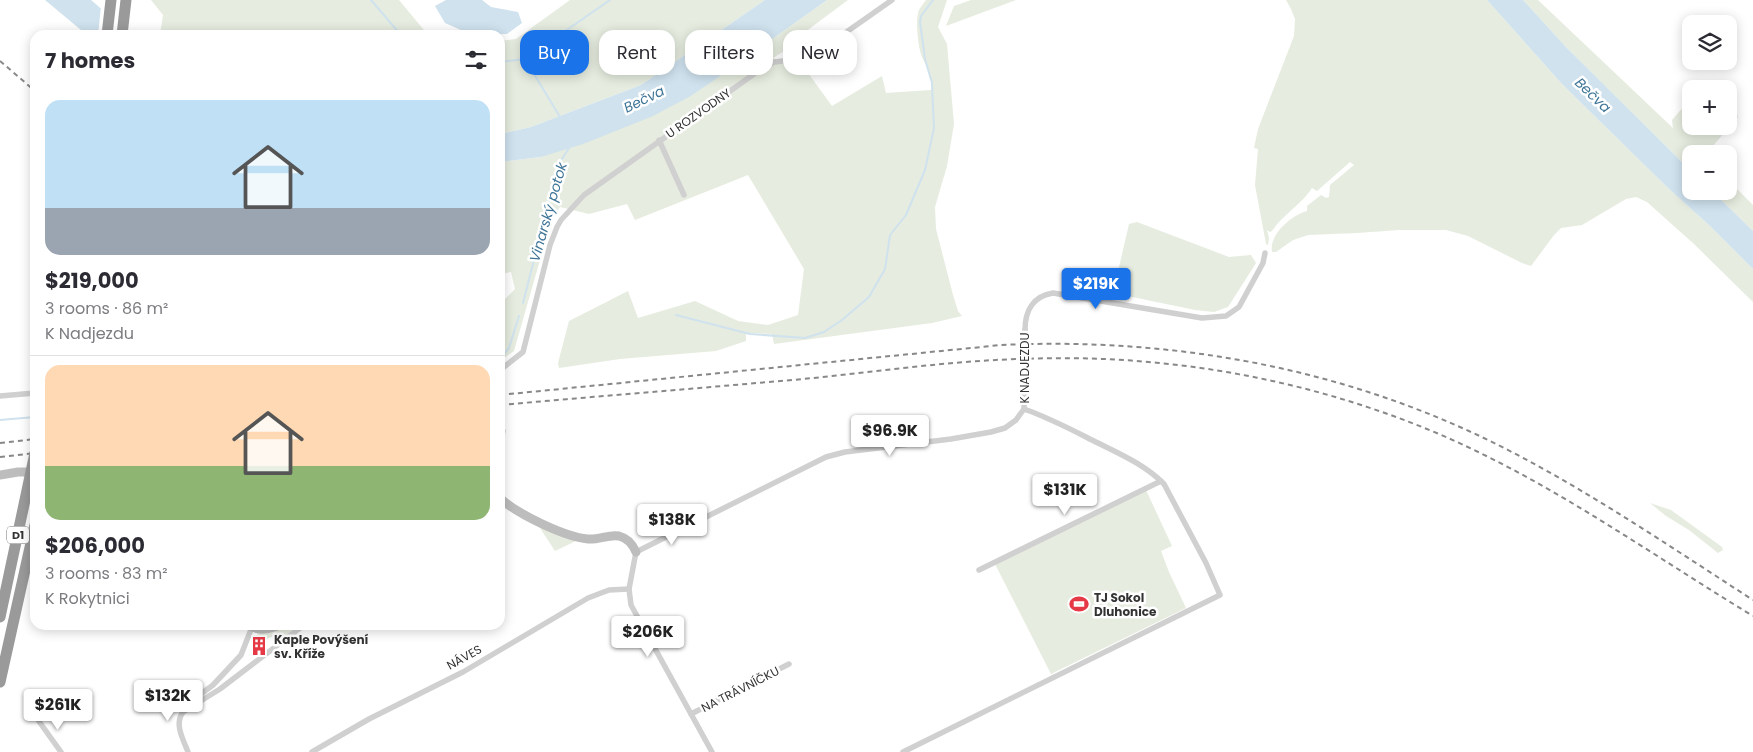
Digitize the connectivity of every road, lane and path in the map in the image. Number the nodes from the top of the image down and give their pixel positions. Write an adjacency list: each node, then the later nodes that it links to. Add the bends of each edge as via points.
1 (111, 0): 4 (highway)
2 (126, 0): 5 (highway)
3 (892, 0): 6 (street, U ROZVODNY, via 818,52 761,68)
4 (108, 30)
5 (123, 30)
6 (659, 140): 7 (street, U ROZVODNY); 9 (street, U ROZVODNY, via 584,194 561,220 550,245 523,352)
7 (684, 195)
8 (1266, 252): 12 (street, K NADJEZDU, bridge, via 1240,307 1226,316 1202,318 1052,293 1042,296 1030,306 1025,317)
9 (505, 366)
10 (30, 393): 11 (street)
11 (0, 396)
12 (1024, 410): 16 (street, via 1056,422 1134,461); 18 (street, K NADJEZDU, via 1011,424 991,432 826,457)
13 (30, 472): 14 (street)
14 (0, 475)
15 (30, 476): 24 (highway, D1, bridge)
16 (1161, 481): 22 (street); 36 (street, via 1206,562 1220,595)
17 (505, 502): 21 (street, via 514,510 582,538 623,537)
18 (699, 521): 19 (street, K NADJEZDU); 19 (street, via 691,513 684,513 679,516)
19 (669, 536): 21 (street, K NADJEZDU)
20 (30, 548): 28 (highway, D1)
21 (636, 552): 23 (street)
22 (979, 570)
23 (629, 589): 30 (street, via 629,601); 34 (street, NÁVES, via 609,590 588,598 463,672 378,714)
24 (0, 617)
25 (250, 630): 29 (street, via 241,655 197,697)
26 (297, 630): 29 (street)
27 (789, 664): 30 (street, NA TRÁVNÍČKU)
28 (1, 680)
29 (194, 705): 33 (street, via 183,712 179,723)
30 (691, 714): 35 (street)
31 (38, 720): 32 (street)
32 (61, 752)
33 (188, 752)
34 (312, 752)
35 (712, 752)
36 (903, 752)

